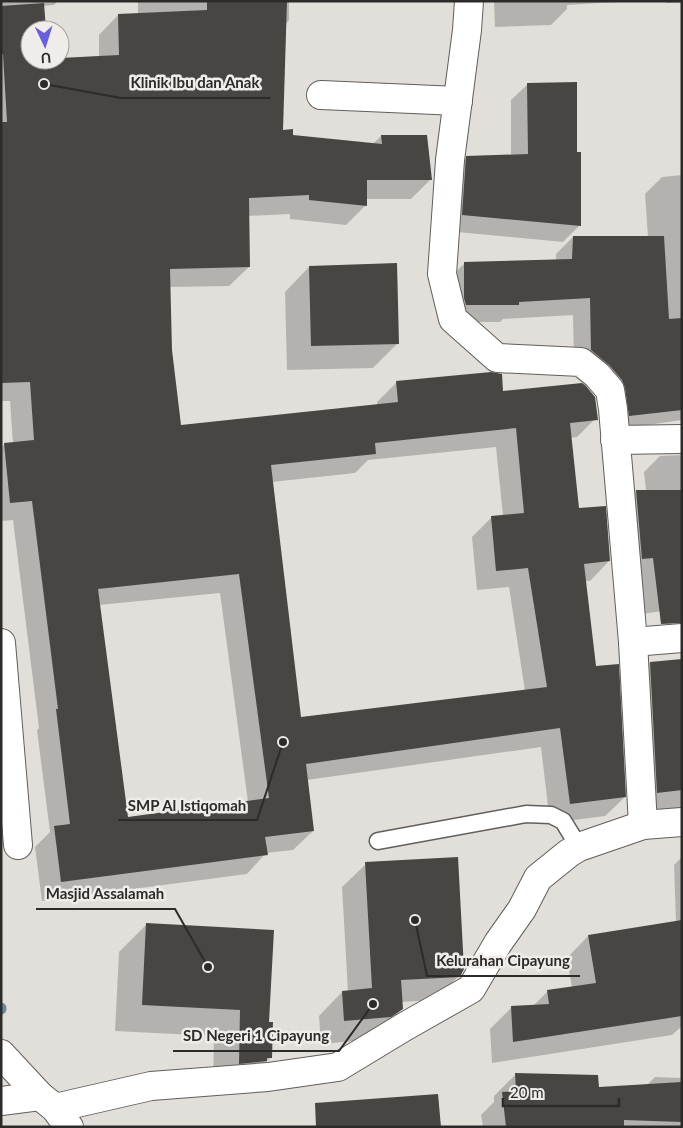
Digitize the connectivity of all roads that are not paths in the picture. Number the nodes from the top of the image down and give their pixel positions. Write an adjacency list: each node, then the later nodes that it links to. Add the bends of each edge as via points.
1 (469, 1): 3 (street)
2 (321, 94): 3 (street)
3 (458, 101): 5 (street, via 450,160 442,274 454,319 497,358 581,362 610,390)
4 (682, 439): 5 (street)
5 (615, 440): 7 (street)
6 (682, 638): 7 (street)
7 (633, 642): 10 (street)
8 (1, 643): 12 (street)
9 (682, 822): 10 (street)
10 (643, 826): 13 (street)
11 (378, 841): 13 (lane, via 526,814 550,815 563,822)
12 (18, 845)
13 (578, 847): 16 (street, via 538,878 471,989 338,1067 268,1077 152,1086)
14 (8, 1060): 16 (street)
15 (2, 1100): 16 (street)
16 (55, 1110)

